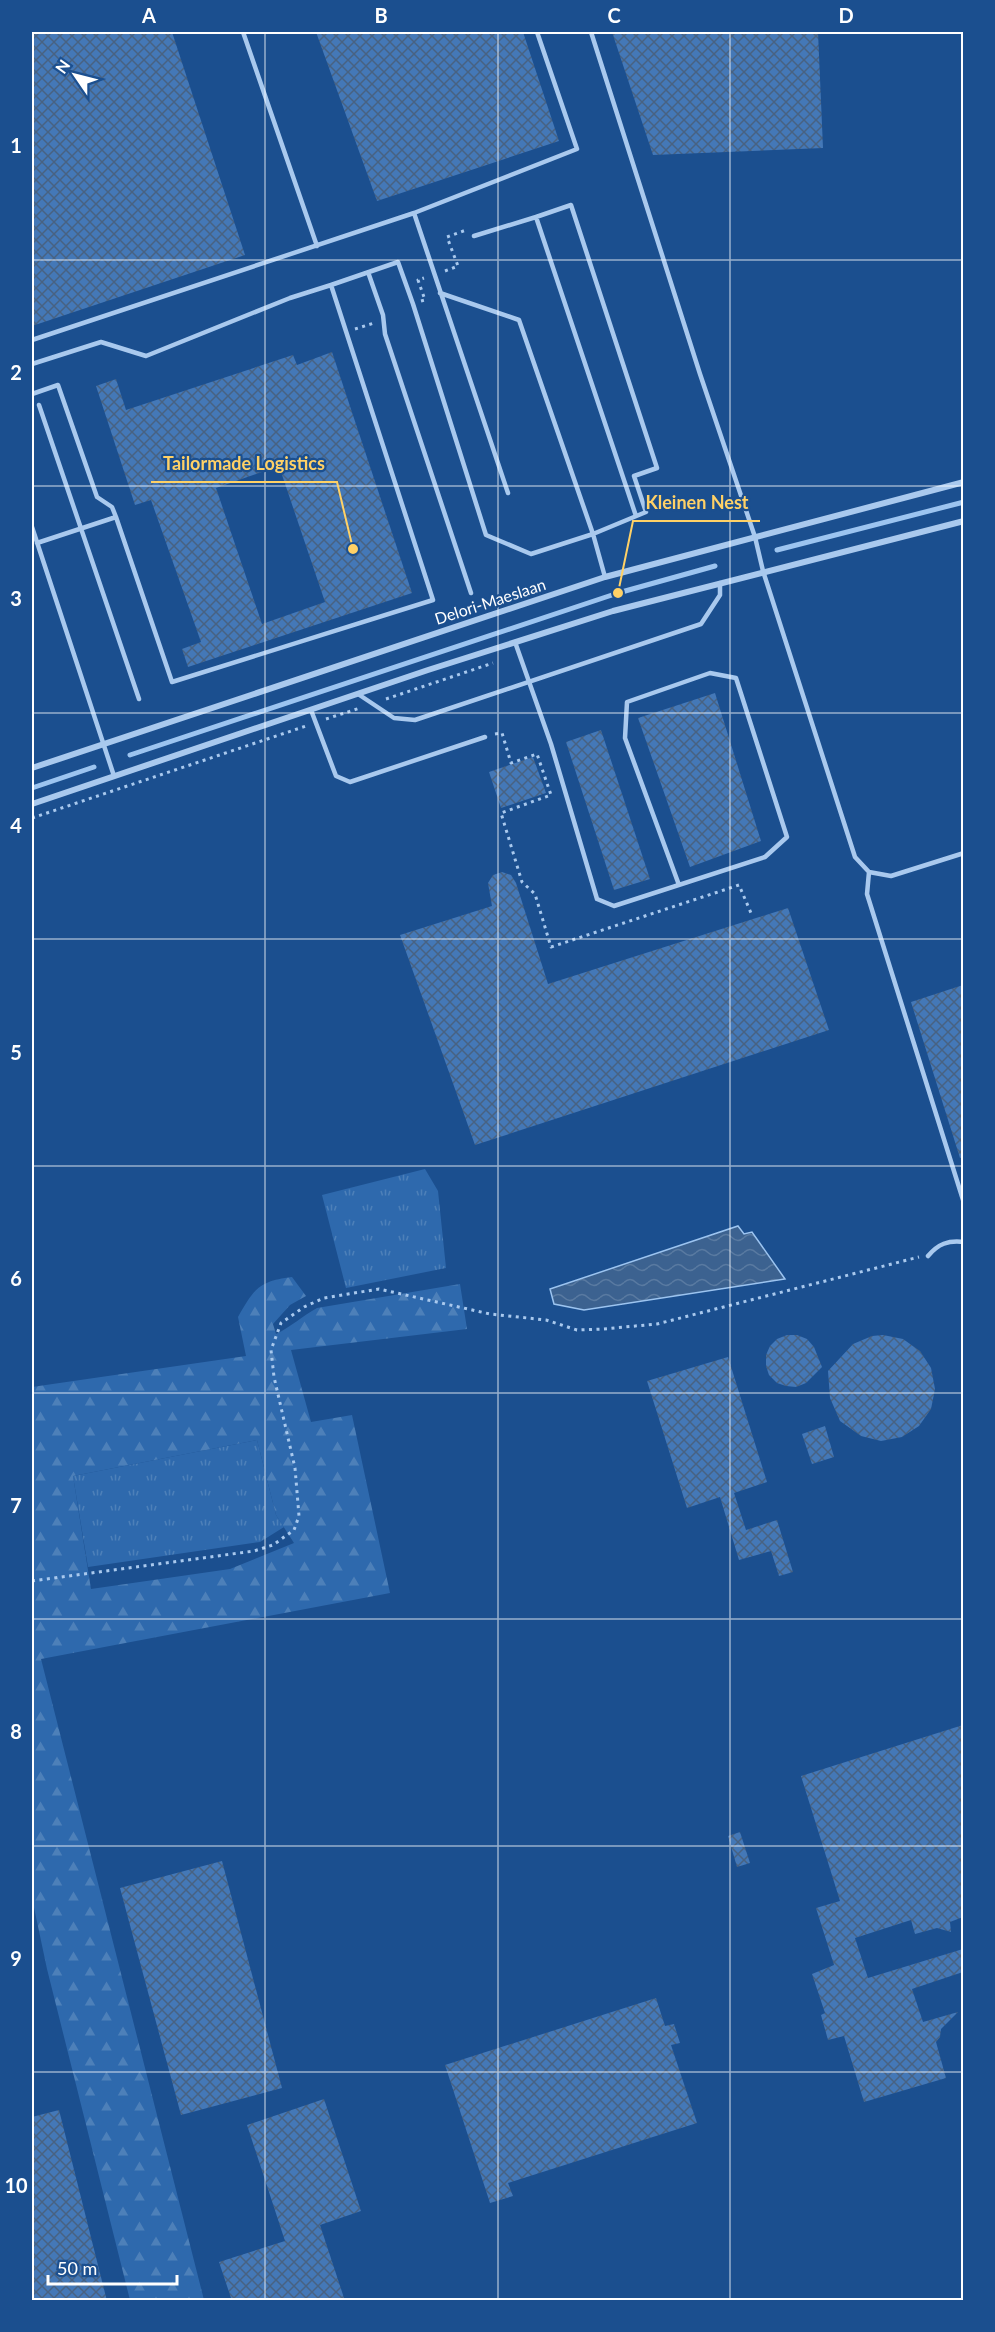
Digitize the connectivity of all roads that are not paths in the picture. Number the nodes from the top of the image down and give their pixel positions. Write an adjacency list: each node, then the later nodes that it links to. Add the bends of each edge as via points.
1 (243, 32): 7 (lane)
2 (537, 32): 4 (lane, via 577,149)
3 (591, 32): 23 (lane)
4 (414, 213): 7 (lane); 10 (lane)
5 (536, 217): 6 (lane); 17 (lane); 17 (lane, via 571,205 657,468 634,476 646,512)
6 (474, 236)
7 (317, 246): 11 (lane)
8 (368, 272): 9 (lane); 22 (lane, via 398,262 486,535 531,554); 28 (lane)
9 (331, 285): 12 (lane, via 147,356 101,342); 18 (lane, via 433,600 172,682)
10 (440, 292): 16 (lane); 22 (lane, via 519,320)
11 (32, 340)
12 (32, 364)
13 (32, 394): 18 (lane, via 58,385 97,497 112,507)
14 (39, 405): 21 (lane)
15 (963, 482): 23 (street, Delori-Maeslaan)
16 (508, 493)
17 (636, 516): 22 (lane)
18 (116, 517): 21 (lane)
19 (963, 521): 25 (street)
20 (32, 527): 24 (lane)
21 (80, 529): 24 (lane); 32 (lane)
22 (593, 534): 26 (lane)
23 (755, 537): 25 (lane); 26 (street, Delori-Maeslaan)
24 (37, 543): 35 (lane)
25 (763, 571): 27 (street); 40 (lane, via 855,857)
26 (605, 577): 35 (street, Delori-Maeslaan)
27 (720, 583): 29 (street); 30 (lane, via 720,595 701,624)
28 (471, 593)
29 (514, 642): 30 (lane); 31 (street)
30 (528, 683): 31 (lane, via 415,720 394,718); 41 (lane, via 597,899 614,906)
31 (358, 694): 33 (street)
32 (139, 699)
33 (311, 710): 34 (lane, via 336,776 350,782); 37 (street)
34 (485, 737)
35 (103, 744): 36 (street, Delori-Maeslaan); 37 (lane)
36 (32, 768)
37 (114, 776): 38 (street)
38 (32, 804)
39 (963, 853): 40 (lane, via 891,876)
40 (869, 872): 42 (lane, via 867,894)
41 (679, 885): 41 (lane, via 765,857 787,837 736,678 710,673 627,702 625,738)
42 (963, 1203)
43 (963, 1242): 44 (lane, via 952,1240 936,1246)
44 (928, 1256)

